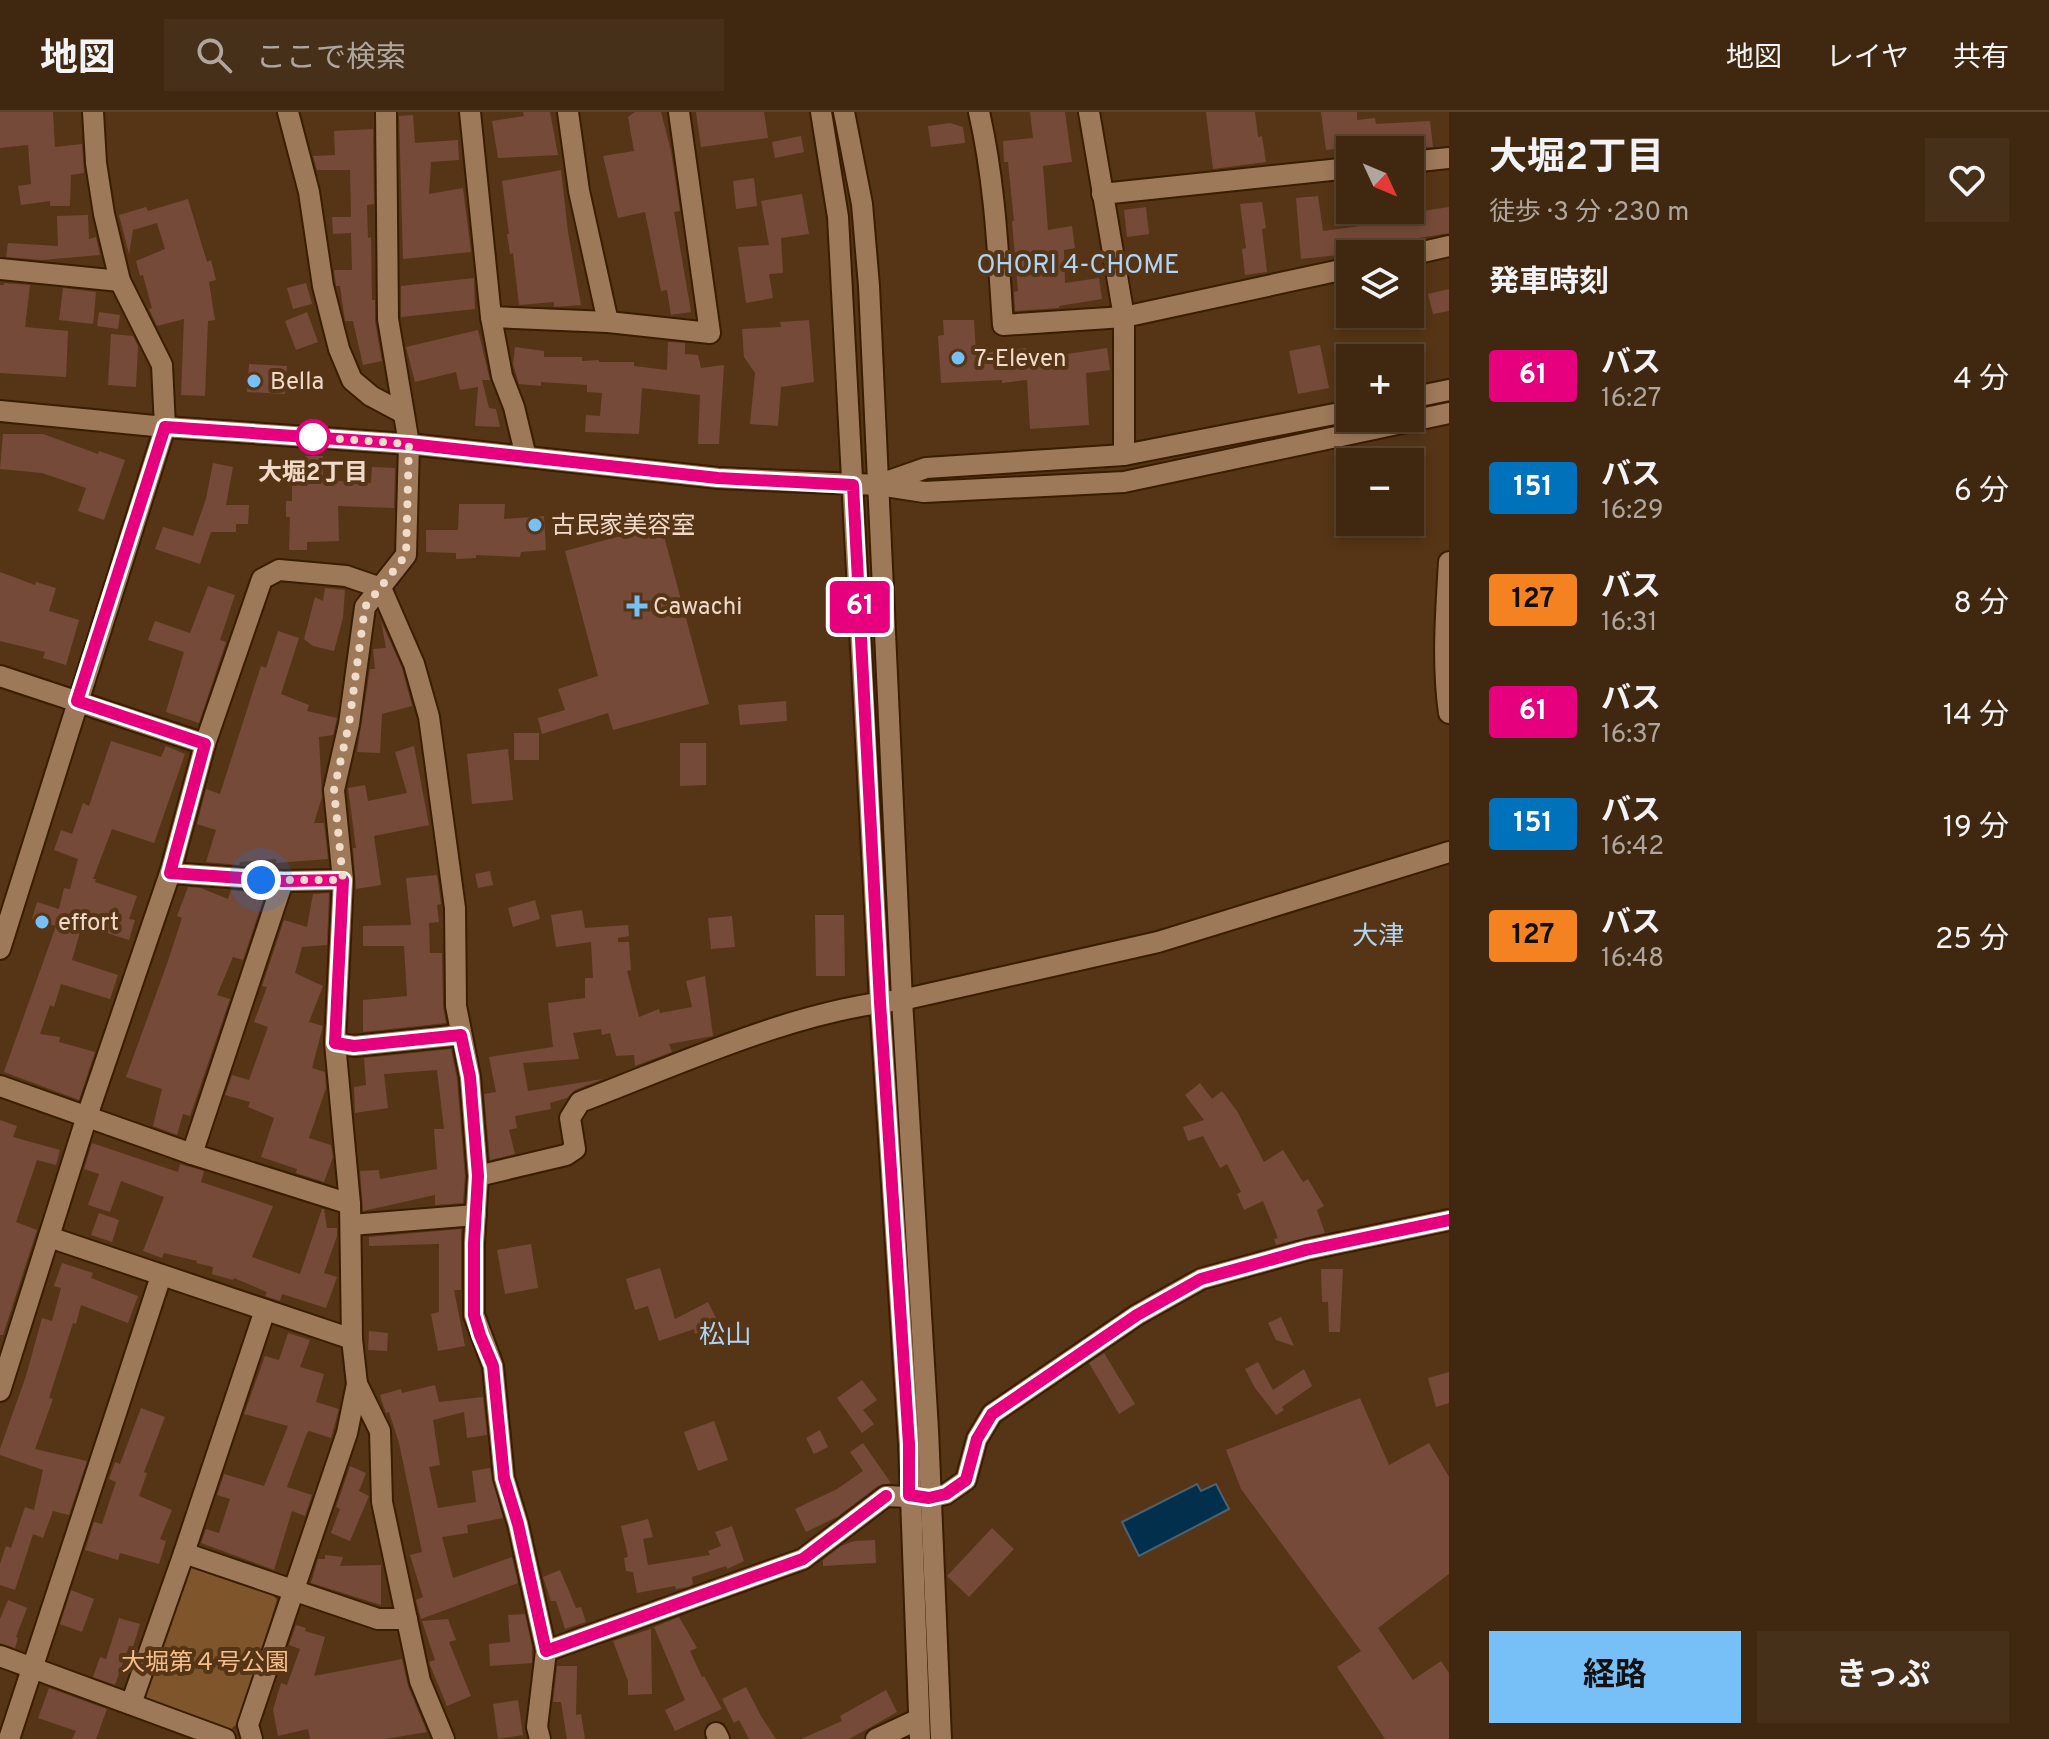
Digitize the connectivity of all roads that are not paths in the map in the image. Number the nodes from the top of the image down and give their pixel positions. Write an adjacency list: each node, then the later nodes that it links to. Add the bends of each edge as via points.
1 (93, 112): 19 (street, via 102,203)
2 (288, 112): 26 (street, via 339,349 352,380)
3 (386, 112): 26 (street, via 388,319)
4 (470, 112): 20 (street)
5 (568, 112): 22 (street)
6 (679, 112): 22 (street, via 710,333)
7 (821, 112): 33 (street, via 838,217)
8 (844, 112): 34 (street, via 863,218)
9 (979, 112): 21 (street, via 996,220 1003,325)
10 (1089, 112): 14 (street)
11 (1449, 158): 12 (street)
12 (1424, 161)
13 (1336, 169): 14 (street)
14 (1102, 194): 21 (street)
15 (1449, 246): 16 (street)
16 (1424, 252)
17 (0, 269): 19 (street)
18 (1336, 271): 21 (street)
19 (120, 281): 29 (street, via 162,365)
20 (491, 317): 22 (street); 32 (street)
21 (1124, 317): 31 (street)
22 (608, 322)
23 (1449, 390): 24 (street)
24 (1424, 395)
25 (0, 411): 29 (street)
26 (403, 413): 30 (street)
27 (1449, 413): 34 (street, via 1124,482 924,492)
28 (1336, 414): 31 (street)
29 (165, 427): 30 (street); 38 (street)
30 (409, 444): 32 (street); 36 (street, via 406,555)
31 (1124, 455): 34 (street, via 926,468)
32 (526, 457): 33 (street, via 718,478)
33 (853, 485): 34 (street); 47 (street)
34 (879, 485): 46 (street)
35 (1449, 562): 39 (street)
36 (381, 588): 40 (street, via 346,576 279,570 262,579); 43 (street, via 365,607 334,790); 48 (street, via 414,664 429,717 455,908)
37 (0, 676): 38 (street)
38 (77, 701): 40 (street); 45 (street)
39 (1449, 713)
40 (205, 744): 42 (street)
41 (1449, 852): 46 (street, via 1158,942)
42 (170, 873): 44 (street); 51 (street)
43 (343, 880): 44 (street); 49 (street)
44 (283, 881): 52 (street)
45 (0, 949)
46 (902, 1000): 47 (street); 64 (street, via 928,1430)
47 (880, 1002): 53 (street, via 733,1043 580,1102 570,1118 575,1149); 64 (street, via 909,1444)
48 (461, 1035): 49 (street, via 354,1046); 53 (street)
49 (335, 1043): 54 (street)
50 (0, 1086): 51 (street)
51 (87, 1116): 52 (street); 58 (street)
52 (192, 1154): 54 (street)
53 (478, 1176): 55 (street)
54 (350, 1204): 57 (street)
55 (476, 1215): 57 (street); 68 (street, via 474,1315 493,1366 504,1478)
56 (1449, 1220): 64 (street, via 1201,1279 1137,1315 992,1414 977,1439 966,1480 946,1494)
57 (351, 1225): 61 (street)
58 (49, 1237): 59 (street); 63 (street)
59 (161, 1276): 60 (street); 70 (street)
60 (265, 1310): 61 (street); 65 (street)
61 (352, 1339): 62 (street)
62 (357, 1384): 66 (street, via 347,1433); 67 (street, via 380,1431 382,1502)
63 (0, 1391)
64 (919, 1497): 68 (street, via 886,1496 803,1559); 72 (street); 79 (street)
65 (184, 1553): 66 (street); 71 (street)
66 (293, 1591): 67 (street, via 378,1619); 75 (street, via 248,1725)
67 (407, 1619): 76 (street, via 420,1681)
68 (546, 1651): 77 (street)
69 (0, 1656): 70 (street)
70 (33, 1668): 71 (street); 73 (street)
71 (131, 1704): 74 (street)
72 (920, 1729): 78 (street)
73 (9, 1739)
74 (225, 1739)
75 (252, 1739)
76 (444, 1739)
77 (540, 1739)
78 (876, 1739)
79 (941, 1739)

